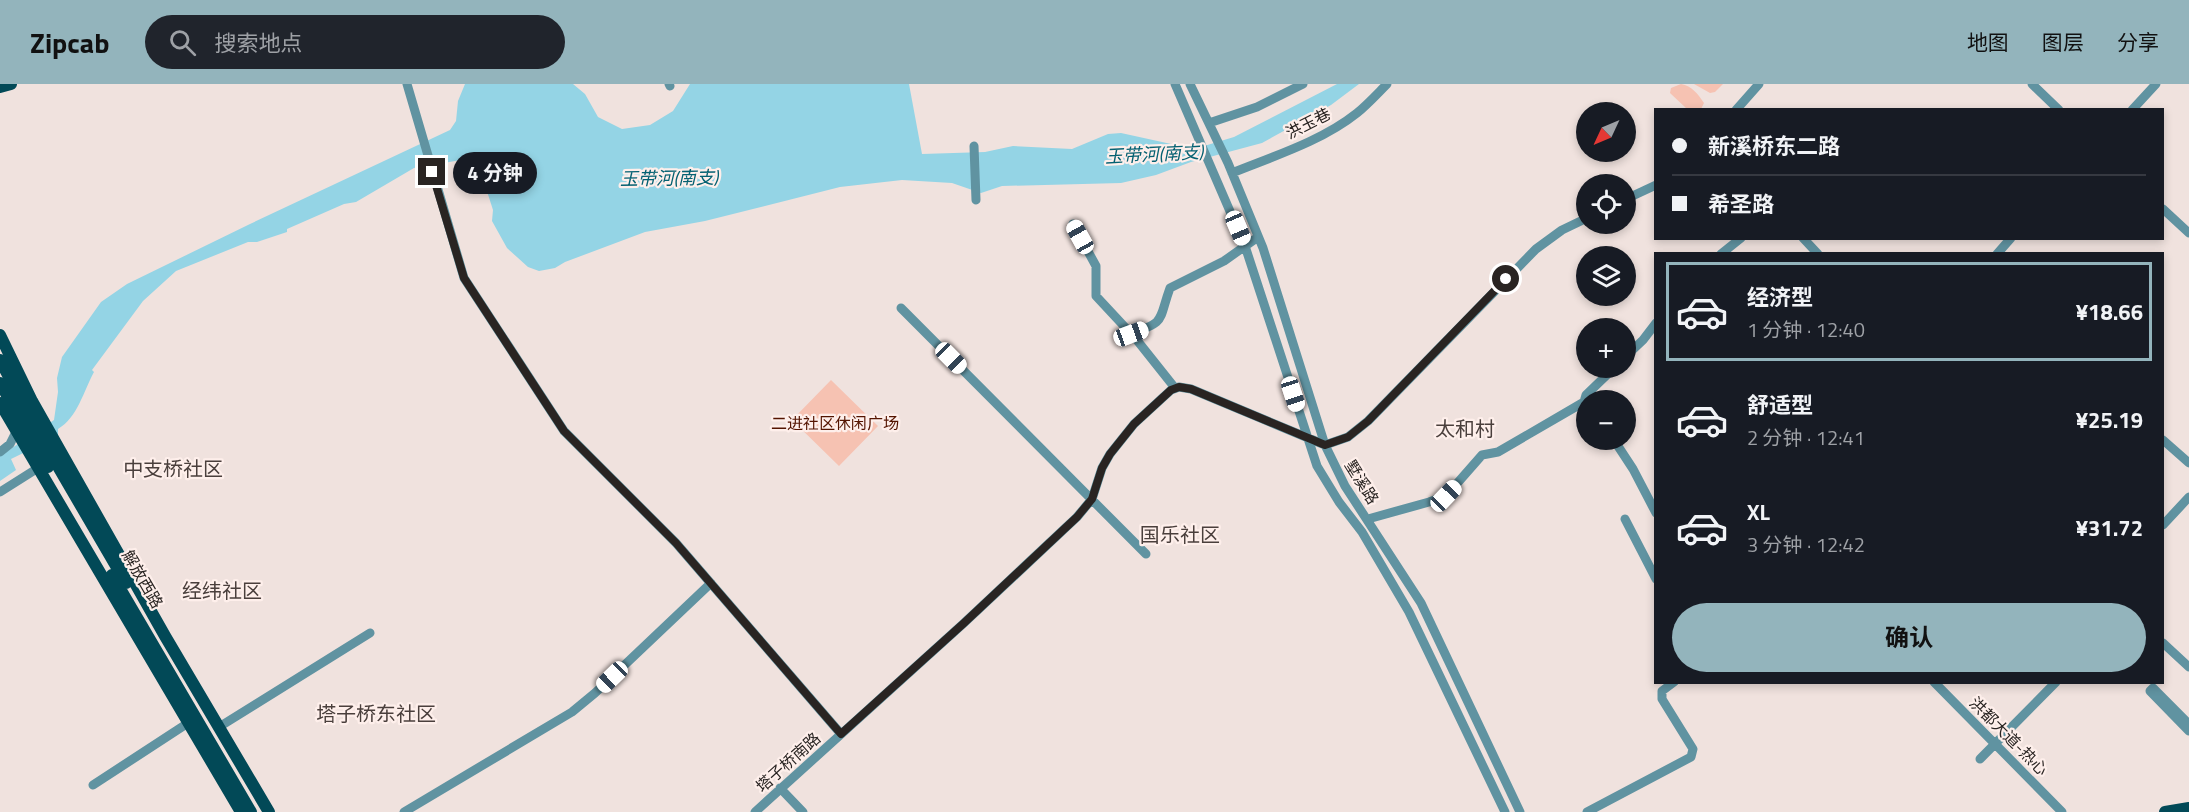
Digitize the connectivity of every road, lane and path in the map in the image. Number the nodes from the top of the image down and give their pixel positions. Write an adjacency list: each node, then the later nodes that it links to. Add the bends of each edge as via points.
1 (11, 84): 10 (main road)
2 (406, 84): 61 (street, via 464,278 564,431)
3 (1175, 84): 28 (street, 墅溪路)
4 (1190, 84): 14 (street, 墅溪路)
5 (1303, 84): 14 (street)
6 (1387, 84): 16 (street, 洪玉巷, via 1336,127)
7 (1759, 84): 11 (street)
8 (2032, 84): 12 (street)
9 (2156, 84): 13 (street)
10 (0, 87)
11 (1738, 108)
12 (2057, 108)
13 (2134, 108)
14 (1210, 126): 16 (street, 墅溪路)
15 (974, 146): 19 (street)
16 (1232, 173): 24 (street, 墅溪路)
17 (1654, 186): 18 (street)
18 (1636, 194)
19 (976, 200)
20 (2164, 209): 23 (street)
21 (1576, 223): 47 (street, via 1536,249 1368,421 1348,437)
22 (1073, 224): 34 (street, via 1096,266 1096,296)
23 (2189, 233)
24 (1258, 237): 28 (street); 47 (street, 墅溪路)
25 (1739, 240): 29 (street)
26 (1805, 240): 30 (street)
27 (2009, 240): 31 (street)
28 (1245, 246): 34 (street, via 1170,288 1162,317); 45 (street, 墅溪路)
29 (1724, 252)
30 (1816, 252)
31 (1999, 252)
32 (901, 308): 54 (street)
33 (1654, 326): 36 (street)
34 (1131, 334): 40 (street)
35 (0, 335): 44 (main road)
36 (1636, 347)
37 (0, 360): 44 (main road)
38 (1605, 378): 41 (street)
39 (0, 383): 44 (main road)
40 (1175, 388): 45 (street, via 1191,389); 54 (street, 塔子桥南路, via 1121,438 1102,468)
41 (1595, 390)
42 (0, 404): 44 (main road)
43 (1576, 407): 56 (street, via 1498,452 1482,455 1446,496)
44 (24, 416): 49 (street, via 10,444); 50 (main road); 50 (main road)
45 (1306, 437): 47 (street); 85 (street, 墅溪路, via 1323,475 1409,612)
46 (2164, 441): 51 (street)
47 (1325, 445): 56 (street, 墅溪路, via 1344,486)
48 (1621, 450): 55 (street)
49 (0, 452)
50 (44, 457): 52 (street); 69 (main road); 71 (main road, via 165,636); 79 (main road, 解放西路); 80 (main road, 解放西路)
51 (2189, 463)
52 (0, 492)
53 (2189, 497): 58 (street)
54 (1092, 499): 59 (street); 73 (street, 塔子桥南路)
55 (1654, 509)
56 (1368, 519): 86 (street, 墅溪路, via 1421,603)
57 (1625, 519): 60 (street)
58 (2164, 524)
59 (1146, 554)
60 (1654, 575)
61 (711, 583): 73 (street); 82 (street, via 572,712)
62 (370, 633): 71 (street)
63 (2164, 644): 64 (street)
64 (2189, 666)
65 (1671, 684): 87 (street, via 1662,691 1662,699 1694,750 1691,757)
66 (1936, 684): 74 (street, 洪都大道-热心)
67 (2054, 684): 74 (street)
68 (2148, 686): 70 (street); 72 (street)
69 (188, 723): 76 (street); 79 (main road)
70 (2189, 724)
71 (219, 727): 81 (main road)
72 (2189, 731)
73 (841, 734): 77 (street, 塔子桥南路)
74 (1996, 743): 75 (street); 88 (street, 洪都大道-热心)
75 (1980, 759)
76 (93, 785)
77 (780, 788): 83 (street, 塔子桥南路); 84 (street)
78 (2189, 808): 89 (main road)
79 (242, 810)
80 (260, 812)
81 (269, 812)
82 (404, 812)
83 (755, 812)
84 (803, 812)
85 (1504, 812)
86 (1520, 812)
87 (1587, 812)
88 (2062, 812)
89 (2164, 812)

